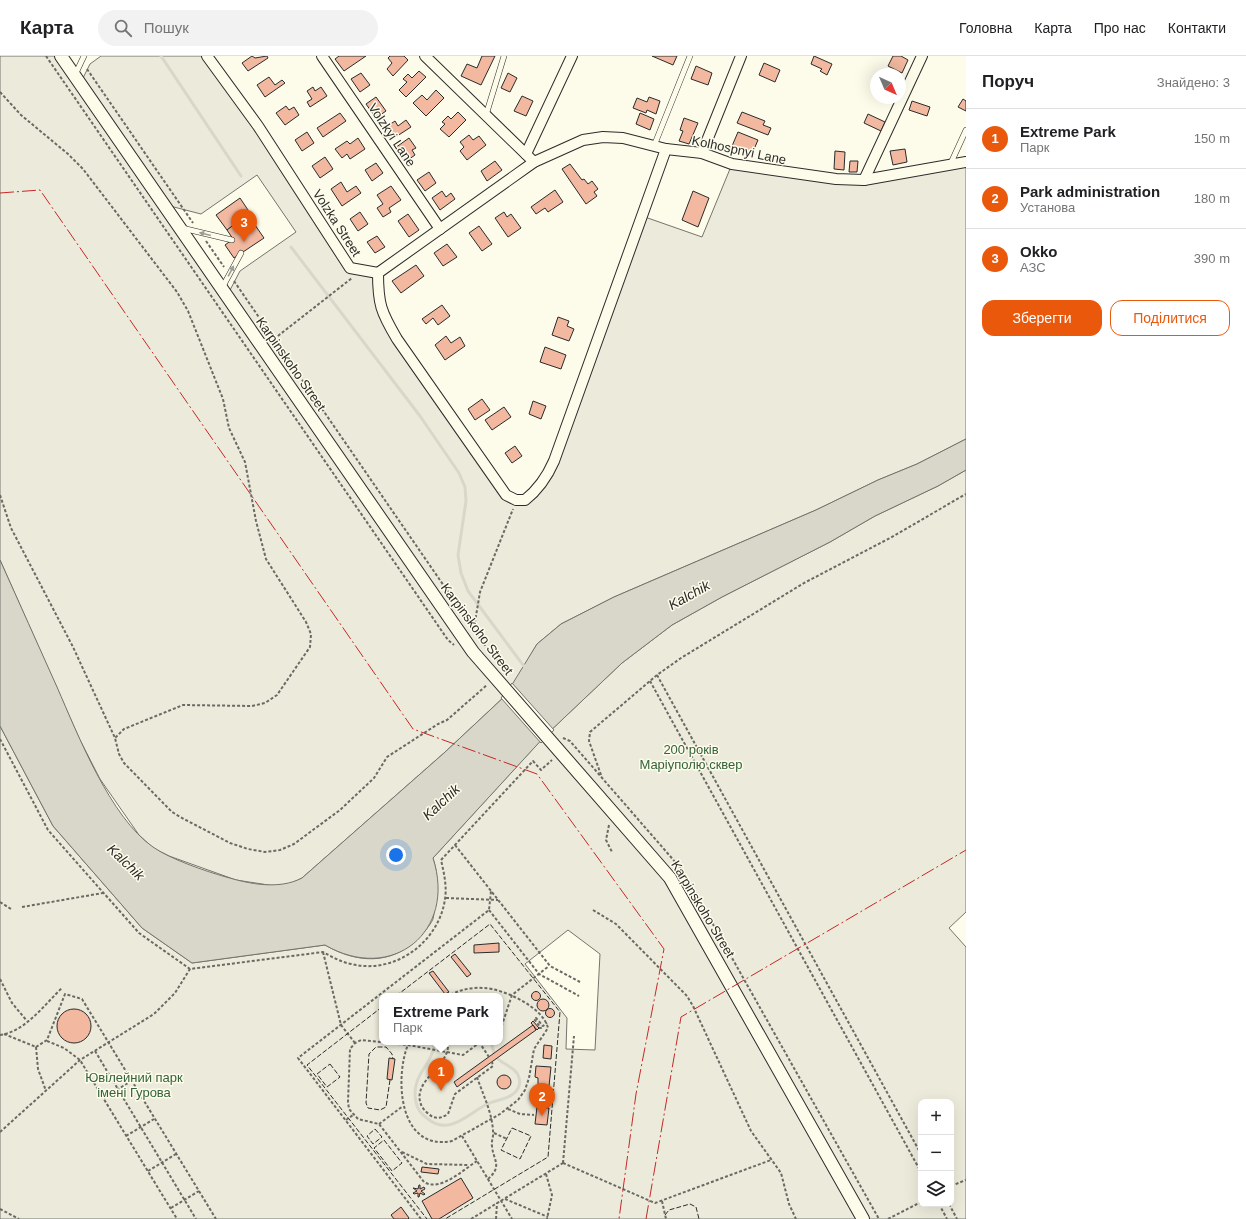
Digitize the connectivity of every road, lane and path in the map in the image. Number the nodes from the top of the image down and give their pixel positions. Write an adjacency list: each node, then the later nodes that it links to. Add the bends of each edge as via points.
1 (46, 56): 38 (path, via 448,640)
2 (61, 56): 12 (street, Karpinskoho Street)
3 (207, 56): 29 (street, Volzka Street, via 258,126 350,268)
4 (322, 56): 25 (street, Volzkyi Lane)
5 (425, 56): 14 (street)
6 (504, 56): 14 (lane)
7 (572, 56): 18 (street)
8 (690, 56): 16 (lane)
9 (741, 56): 19 (street)
10 (922, 56): 23 (street)
11 (82, 58): 12 (lane); 26 (path)
12 (74, 76): 24 (street, Karpinskoho Street)
13 (0, 92): 43 (path, via 21,115 83,169 177,292 188,311 224,399 229,428 245,462 256,521 269,565 311,634 310,647 277,695 265,703 252,706 183,705 124,729)
14 (486, 115): 18 (street)
15 (966, 130): 22 (lane)
16 (654, 146): 17 (street, Kolhospnyi Lane); 20 (street, Kolhospnyi Lane, via 623,138 603,137 583,140)
17 (666, 149): 19 (street, Kolhospnyi Lane); 36 (street, via 554,461 546,479 536,491)
18 (526, 154): 20 (street)
19 (702, 154): 23 (street, Kolhospnyi Lane, via 732,164 773,171)
20 (534, 162): 25 (street, Kolhospnyi Lane)
21 (966, 162): 22 (street, Kolhospnyi Lane)
22 (950, 165): 23 (street, Kolhospnyi Lane)
23 (864, 180)
24 (179, 227): 26 (lane); 32 (street, Karpinskoho Street)
25 (440, 229): 29 (street, Kolhospnyi Lane)
26 (200, 232): 27 (lane, one-way to 26); 30 (path)
27 (232, 240)
28 (241, 254): 30 (lane, one-way to 28)
29 (378, 273): 36 (street, via 378,300 385,319 397,339 506,495)
30 (229, 275): 32 (lane); 33 (path)
31 (339, 288): 33 (path)
32 (222, 289): 149 (street, Karpinskoho Street, via 473,652 674,883)
33 (274, 339): 37 (path)
34 (966, 494): 40 (path, via 890,538 804,582)
35 (0, 495): 43 (path, via 11,528 73,648)
36 (521, 500): 37 (path, via 480,592)
37 (474, 629): 39 (path)
38 (459, 650)
39 (505, 669)
40 (657, 675): 41 (path); 112 (path)
41 (650, 681): 46 (path, via 590,732 589,741); 121 (path)
42 (488, 684): 43 (path, via 447,720 387,757 374,778 340,810 294,844 280,850 265,852 230,843 172,812 124,763)
43 (115, 738)
44 (0, 739): 49 (path, via 48,830)
45 (554, 757): 47 (path, via 541,770 533,761)
46 (601, 776)
47 (455, 846): 48 (path); 50 (path, via 441,860 446,879)
48 (491, 891): 51 (path); 52 (path)
49 (104, 893): 54 (path); 60 (path, via 139,933)
50 (446, 898): 51 (path); 58 (path, via 435,928 418,948 400,960 363,966 337,960)
51 (490, 900): 52 (path); 56 (path)
52 (498, 900): 59 (path)
53 (0, 902): 55 (path)
54 (22, 907)
55 (11, 909)
56 (488, 910): 61 (path); 65 (path)
57 (593, 910): 115 (path, via 616,924 687,996 751,1130)
58 (323, 952): 60 (path); 73 (path)
59 (550, 966): 61 (path); 63 (path)
60 (190, 969): 80 (path, via 175,993 154,1014)
61 (539, 974): 68 (path); 69 (path)
62 (0, 979): 70 (path, via 12,1003)
63 (580, 982)
64 (62, 988): 70 (path)
65 (382, 993)
66 (455, 993): 68 (path, via 471,988 485,988)
67 (379, 995): 73 (path)
68 (512, 995): 71 (path); 72 (path, via 531,1007)
69 (579, 996)
70 (27, 1021): 75 (path, via 16,1030)
71 (503, 1022)
72 (547, 1023): 74 (path, via 543,1026 536,1018 534,1019); 99 (path, via 546,1034 532,1056 525,1090)
73 (341, 1025): 81 (path); 104 (path, via 298,1058)
74 (539, 1028)
75 (4, 1034): 76 (path); 87 (path)
76 (0, 1035)
77 (574, 1036): 118 (path)
78 (47, 1040): 80 (path, via 65,994 82,999); 87 (path); 91 (path)
79 (379, 1041): 81 (path, via 361,1040)
80 (108, 1043): 88 (path); 94 (path)
81 (355, 1043): 100 (path, via 350,1048 348,1102)
82 (408, 1045): 98 (path, via 404,1062)
83 (416, 1045): 89 (path)
84 (448, 1045): 89 (path)
85 (476, 1045): 89 (path, via 464,1055)
86 (480, 1045): 90 (path)
87 (36, 1047): 96 (path, via 38,1069)
88 (95, 1051): 91 (path); 95 (path)
89 (448, 1052): 93 (path, via 422,1087 420,1101 427,1113 435,1118 444,1116 450,1110 455,1094)
90 (489, 1057)
91 (80, 1060): 96 (path); 97 (path)
92 (492, 1062): 93 (path, via 493,1066)
93 (477, 1078): 102 (path)
94 (131, 1081): 95 (path); 103 (path)
95 (118, 1089): 97 (path); 106 (path)
96 (46, 1091): 107 (path)
97 (104, 1098): 109 (path)
98 (403, 1106): 105 (path); 110 (path, via 415,1129 430,1140 445,1142)
99 (508, 1109): 101 (path, via 520,1114); 102 (path)
100 (353, 1115): 104 (path); 105 (path, via 364,1122)
101 (534, 1115)
102 (492, 1118): 108 (path); 110 (path)
103 (154, 1119): 106 (path); 114 (path)
104 (345, 1120): 143 (path)
105 (379, 1124): 113 (path)
106 (141, 1127): 109 (path); 117 (path)
107 (0, 1132)
108 (494, 1133): 111 (path); 124 (path, via 492,1144 497,1164)
109 (126, 1136): 120 (path)
110 (462, 1136): 116 (path)
111 (507, 1139)
112 (918, 1149)
113 (400, 1150): 119 (path, via 427,1164); 119 (path, via 424,1182 430,1186 439,1185)
114 (176, 1154): 117 (path); 127 (path)
115 (771, 1160): 131 (path); 148 (path, via 781,1173 789,1204)
116 (477, 1161): 119 (path); 124 (path)
117 (162, 1163): 120 (path); 129 (path)
118 (563, 1163): 122 (path); 131 (path, via 655,1203)
119 (471, 1165)
120 (148, 1171): 137 (path)
121 (920, 1171)
122 (546, 1174): 128 (path); 138 (path, via 552,1195)
123 (966, 1176): 125 (path)
124 (488, 1179): 130 (path)
125 (965, 1180): 126 (path)
126 (954, 1185)
127 (199, 1191): 129 (path); 142 (path)
128 (505, 1199): 130 (path); 138 (path)
129 (185, 1200): 137 (path); 141 (path)
130 (501, 1201): 132 (path); 146 (path)
131 (662, 1201): 147 (path)
132 (498, 1203): 144 (path); 145 (path)
133 (918, 1204): 150 (path)
134 (941, 1207): 151 (path)
135 (951, 1207): 152 (path)
136 (0, 1208): 139 (path)
137 (171, 1208): 140 (path)
138 (547, 1218)
139 (19, 1219)
140 (177, 1219)
141 (196, 1219)
142 (216, 1219)
143 (421, 1219)
144 (471, 1219)
145 (496, 1219)
146 (512, 1219)
147 (666, 1219)
148 (796, 1219)
149 (863, 1219)
150 (888, 1219)
151 (947, 1219)
152 (957, 1219)

